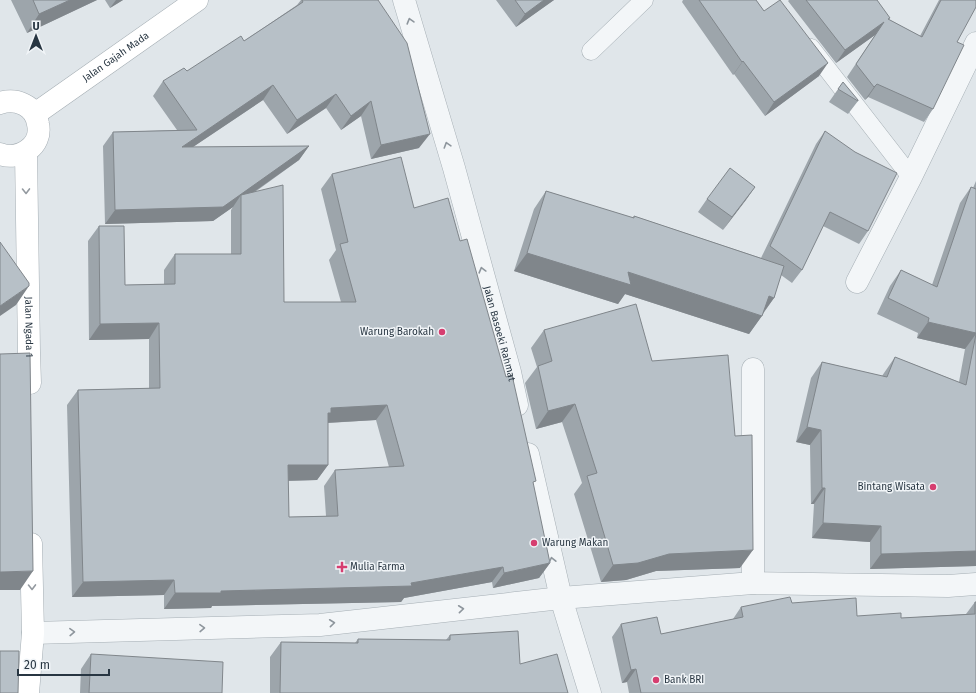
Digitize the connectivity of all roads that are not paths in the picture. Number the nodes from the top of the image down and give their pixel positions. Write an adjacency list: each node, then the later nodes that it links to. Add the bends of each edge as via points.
1 (197, 0): 8 (street, Jalan Gajah Mada)
2 (404, 0): 18 (street, Jalan Basoeki Rahmat, one-way to 2, via 510,372)
3 (644, 0): 6 (lane)
4 (803, 38): 11 (lane)
5 (976, 43): 11 (street)
6 (591, 51)
7 (0, 103): 8 (street, via 18,102)
8 (35, 114): 9 (street, via 39,125 38,135)
9 (26, 152): 10 (street, via 16,156); 14 (street, Jalan Ngada 1, one-way to 14)
10 (0, 154)
11 (911, 177): 12 (street)
12 (857, 282)
13 (754, 369): 16 (street)
14 (30, 402)
15 (31, 524): 19 (street, one-way to 19)
16 (753, 583): 17 (street, via 948,586); 18 (street)
17 (976, 584)
18 (561, 598): 19 (street, one-way to 18, via 320,625); 21 (street, Jalan Basoeki Rahmat)
19 (33, 633): 20 (street)
20 (28, 693)
21 (590, 693)

